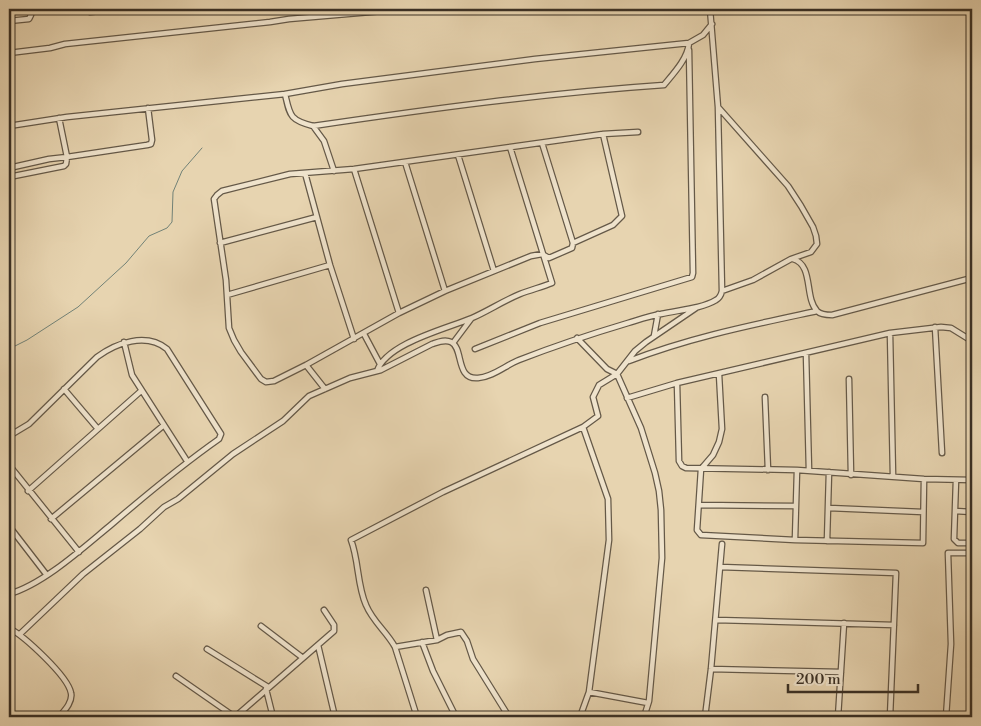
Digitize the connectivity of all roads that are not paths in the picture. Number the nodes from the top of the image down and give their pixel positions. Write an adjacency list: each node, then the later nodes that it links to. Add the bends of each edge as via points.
1 (30, 9): 6 (street, via 29,19)
2 (85, 9): 3 (street, via 90,12)
3 (122, 9)
4 (406, 9): 10 (street, via 289,19)
5 (710, 9): 7 (street)
6 (9, 21)
7 (712, 24): 8 (street, via 703,36); 12 (street)
8 (689, 43): 9 (street); 11 (street, via 535,59)
9 (688, 49): 16 (street, via 664,85 495,101); 54 (street, via 692,277 540,323)
10 (9, 53)
11 (285, 94): 13 (street); 16 (street, via 290,116)
12 (718, 107): 33 (street, via 788,186 813,227 817,244 814,249); 38 (street)
13 (148, 108): 14 (street); 22 (street, via 151,144)
14 (59, 118): 15 (street); 22 (street)
15 (9, 126)
16 (313, 126): 26 (street, via 324,141)
17 (638, 132): 18 (street)
18 (604, 134): 19 (street); 31 (street, via 622,216 613,225)
19 (542, 143): 20 (street); 31 (street)
20 (510, 147): 21 (street); 32 (street)
21 (458, 155): 23 (street); 35 (street)
22 (66, 157): 24 (street); 28 (street, via 64,166)
23 (405, 162): 25 (street); 37 (street)
24 (9, 168)
25 (354, 169): 26 (street); 42 (street)
26 (334, 171): 27 (street)
27 (305, 173): 29 (street); 30 (street, via 222,191 217,195 214,199)
28 (9, 177)
29 (317, 217): 30 (street); 34 (street)
30 (220, 243): 39 (street)
31 (573, 243): 32 (street, via 572,248 549,258)
32 (542, 254): 35 (street); 44 (street, via 552,283 519,294)
33 (791, 259): 38 (street, via 753,280); 41 (street, via 805,270)
34 (330, 266): 39 (street); 50 (street)
35 (494, 271): 37 (street)
36 (972, 278): 41 (street, via 832,315)
37 (445, 291): 42 (street)
38 (722, 291): 40 (street, via 717,299)
39 (227, 294): 58 (street, via 229,328 261,379 274,381)
40 (699, 306): 43 (street); 48 (street)
41 (817, 311): 56 (street, via 668,346)
42 (399, 313): 47 (street)
43 (658, 314): 48 (street); 49 (street)
44 (472, 318): 53 (street); 57 (street, via 436,330 396,350)
45 (935, 327): 46 (street); 51 (street, via 951,328); 73 (street)
46 (890, 333): 55 (street); 82 (street)
47 (364, 334): 50 (street); 57 (street)
48 (654, 336): 56 (street)
49 (577, 338): 53 (street, via 481,378 468,376); 60 (street, via 607,369)
50 (354, 339): 58 (street)
51 (972, 341)
52 (124, 342): 64 (street, via 97,357); 66 (street, via 132,375); 74 (street, via 150,341 167,349 219,429 219,439)
53 (453, 343): 59 (street, via 432,344)
54 (475, 349)
55 (806, 353): 61 (street); 79 (street)
56 (628, 361): 60 (street)
57 (380, 364): 59 (street)
58 (306, 365): 65 (street)
59 (377, 371): 65 (street, via 357,375)
60 (617, 374): 68 (street); 70 (street, via 599,385 593,397 598,416)
61 (720, 374): 63 (street); 76 (street, via 720,442)
62 (850, 379): 81 (street)
63 (677, 383): 68 (street); 76 (street, via 679,461 686,468)
64 (64, 389): 71 (street); 72 (street, via 29,424)
65 (325, 389): 111 (street, via 309,396 283,421 233,454 164,507 83,574)
66 (141, 391): 69 (street); 71 (street)
67 (765, 397): 77 (street)
68 (627, 398): 123 (street, via 641,428 655,473 661,510 662,558)
69 (164, 425): 74 (street); 93 (street)
70 (583, 427): 115 (street, via 443,492 351,540 364,603 372,619); 122 (street, via 608,499 609,540)
71 (98, 429): 86 (street)
72 (9, 436)
73 (942, 453)
74 (187, 461): 99 (street)
75 (9, 465): 86 (street)
76 (701, 469): 77 (street); 87 (street)
77 (768, 470): 78 (street)
78 (797, 470): 79 (street); 88 (street)
79 (809, 471): 80 (street)
80 (829, 472): 81 (street); 89 (street)
81 (850, 475): 82 (street)
82 (893, 476): 83 (street)
83 (924, 479): 84 (street); 91 (street)
84 (956, 480): 85 (street); 90 (street)
85 (972, 480)
86 (28, 491): 93 (street)
87 (699, 504): 88 (street); 95 (street, via 697,530 701,535)
88 (796, 506): 95 (street)
89 (829, 508): 91 (street); 96 (street)
90 (955, 511): 92 (street); 97 (street, via 955,542)
91 (923, 512): 96 (street, via 923,543)
92 (972, 512)
93 (51, 519): 99 (street)
94 (9, 526): 102 (street)
95 (795, 540): 96 (street)
96 (828, 541)
97 (972, 543)
98 (722, 544): 101 (street)
99 (79, 552): 102 (street)
100 (972, 553): 137 (street, via 948,553 951,644)
101 (720, 567): 106 (street); 108 (street, via 896,573)
102 (46, 574): 104 (street)
103 (426, 590): 112 (street)
104 (9, 594)
105 (324, 610): 114 (street, via 335,628)
106 (716, 620): 107 (street); 118 (street)
107 (844, 623): 108 (street); 119 (street)
108 (894, 625): 135 (street)
109 (261, 626): 117 (street)
110 (9, 628): 111 (street)
111 (20, 634): 124 (street, via 60,673 72,693)
112 (437, 640): 113 (street); 130 (street, via 461,632 473,659)
113 (422, 642): 115 (street); 129 (street)
114 (318, 645): 117 (street); 127 (street)
115 (396, 647): 128 (street)
116 (207, 649): 121 (street)
117 (303, 658): 121 (street)
118 (711, 669): 119 (street); 133 (street)
119 (841, 672): 134 (street)
120 (176, 676): 125 (street)
121 (267, 688): 125 (street); 126 (street)
122 (588, 692): 123 (street); 131 (street)
123 (648, 703): 132 (street)
124 (59, 717)
125 (235, 717)
126 (273, 717)
127 (335, 717)
128 (417, 717)
129 (456, 717)
130 (509, 717)
131 (580, 717)
132 (644, 717)
133 (706, 717)
134 (838, 717)
135 (891, 717): 136 (street)
136 (904, 717)
137 (946, 717)

